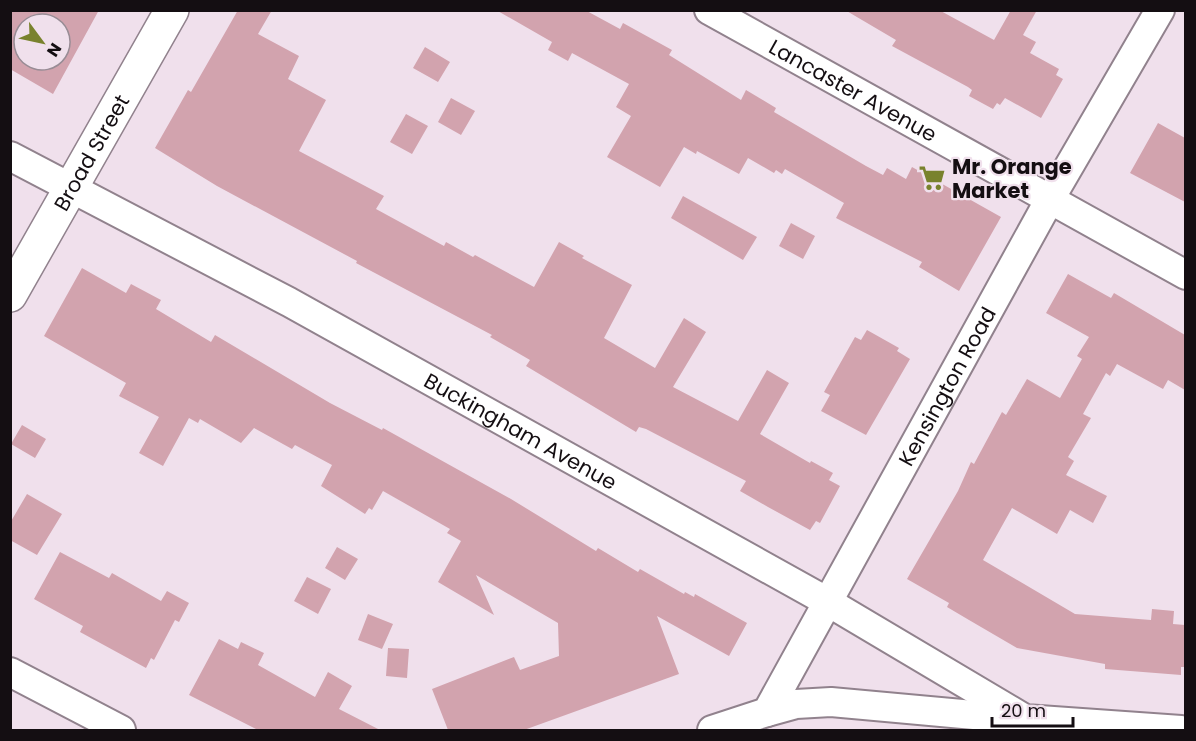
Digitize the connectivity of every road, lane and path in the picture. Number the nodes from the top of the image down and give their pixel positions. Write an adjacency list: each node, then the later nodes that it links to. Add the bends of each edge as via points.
1 (172, 10): 5 (street, Broad Street)
2 (709, 10): 6 (street, Lancaster Avenue)
3 (1160, 10): 6 (street, Kensington Road)
4 (10, 156): 5 (street, Buckingham Avenue)
5 (71, 186): 8 (street, Broad Street); 9 (street, Buckingham Avenue, via 289,302)
6 (1050, 200): 7 (street, Lancaster Avenue); 9 (street, Kensington Road)
7 (1185, 275)
8 (10, 294)
9 (828, 602): 11 (street, Kensington Road); 12 (street, Buckingham Avenue)
10 (10, 672): 13 (street)
11 (767, 712): 12 (street, Buckingham Avenue, via 796,704 831,702); 14 (street)
12 (1024, 719): 15 (street, Buckingham Avenue)
13 (121, 730)
14 (712, 730)
15 (1181, 730)

